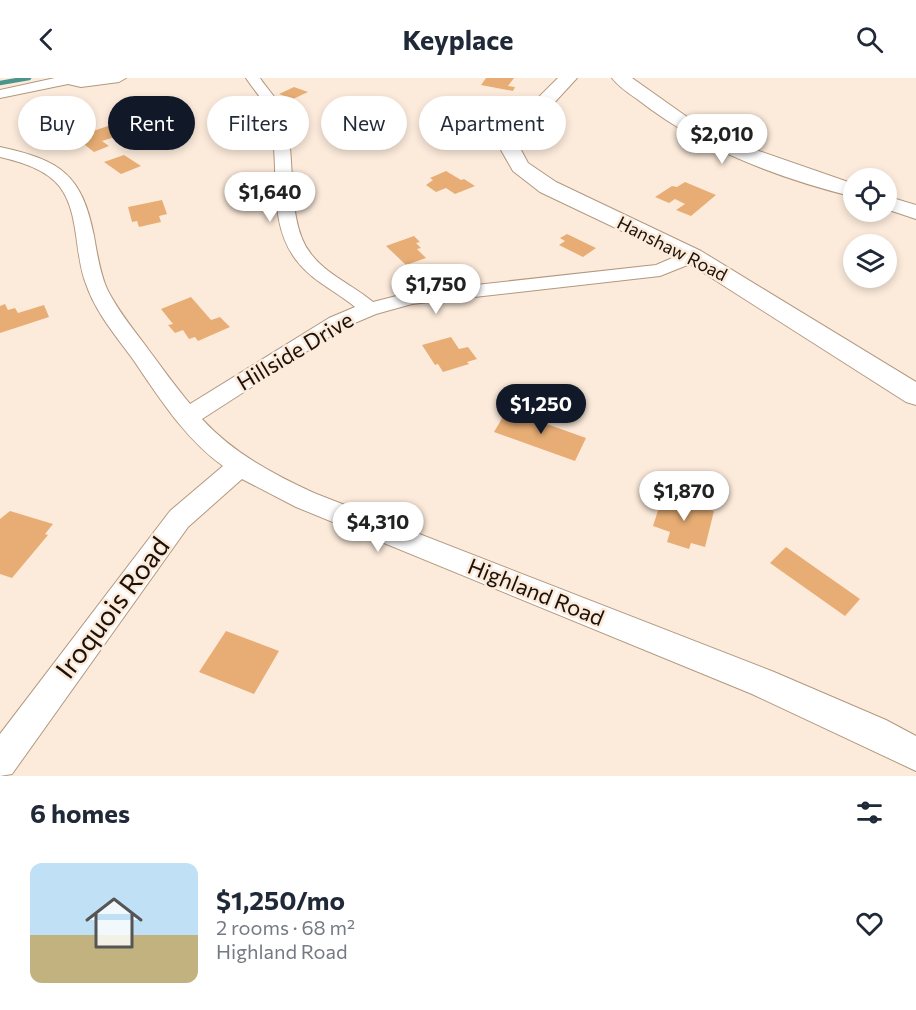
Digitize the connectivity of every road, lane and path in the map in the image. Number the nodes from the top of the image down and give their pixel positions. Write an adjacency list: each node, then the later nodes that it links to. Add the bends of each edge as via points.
1 (69, 78): 2 (street, via 81,82); 6 (street)
2 (119, 78)
3 (253, 78): 12 (street, via 274,110 280,129 292,240 320,275)
4 (568, 78): 11 (street, Hanshaw Road, via 517,134 512,150 520,167 548,187)
5 (621, 78): 8 (street, via 672,117 713,140)
6 (0, 94)
7 (0, 152): 14 (street, Highland Road, via 39,164 68,185 78,204 86,256 97,287 118,324)
8 (843, 187)
9 (897, 206): 10 (street)
10 (916, 212)
11 (693, 256): 12 (street, Hillside Drive, via 660,270 412,298); 13 (street, Hanshaw Road)
12 (369, 309): 14 (street, Hillside Drive, via 336,323)
13 (916, 395)
14 (187, 417): 15 (street, Highland Road)
15 (240, 466): 16 (street, Highland Road, via 305,500 763,683); 17 (street, Iroquois Road, via 179,519)
16 (916, 754)
17 (0, 762)

